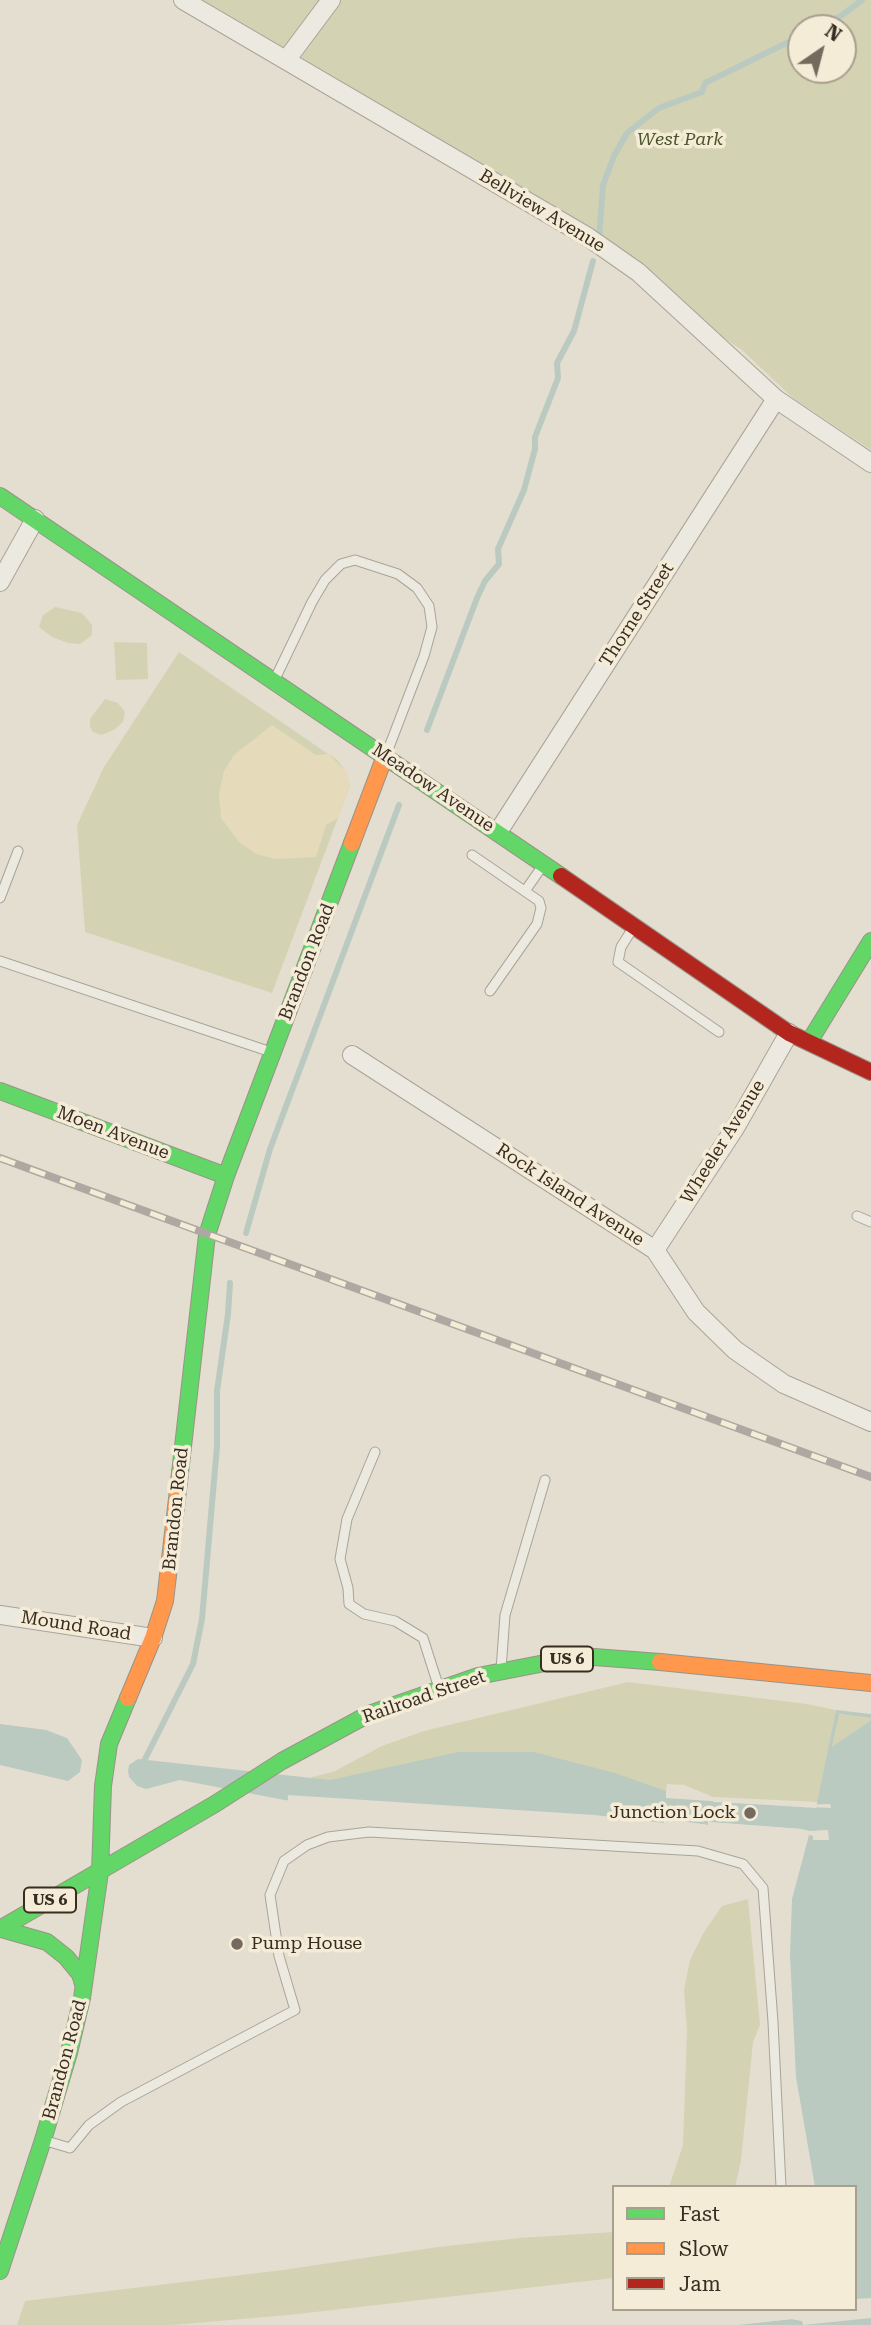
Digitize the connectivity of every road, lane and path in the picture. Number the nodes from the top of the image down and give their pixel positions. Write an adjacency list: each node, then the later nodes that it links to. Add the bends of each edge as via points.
1 (183, 0): 3 (street, Bellview Avenue)
2 (331, 0): 3 (street)
3 (287, 59): 4 (street, Bellview Avenue, via 588,237 679,308)
4 (776, 399): 5 (street, Bellview Avenue); 11 (street, Thorne Street)
5 (871, 463)
6 (0, 496): 7 (street, Meadow Avenue)
7 (35, 519): 8 (street); 9 (street, Meadow Avenue)
8 (0, 582)
9 (274, 680): 10 (street, Meadow Avenue); 10 (lane, via 312,602 341,564 355,560 398,574 417,588 429,606 432,628)
10 (385, 756): 11 (street, Meadow Avenue); 24 (street, Brandon Road)
11 (498, 832): 14 (street, Meadow Avenue)
12 (18, 851): 16 (lane)
13 (472, 855): 15 (lane)
14 (544, 864): 15 (lane); 17 (street, Meadow Avenue)
15 (525, 891): 20 (lane, via 539,901 537,924)
16 (0, 898)
17 (634, 926): 21 (lane, via 618,962); 22 (street, Meadow Avenue)
18 (871, 941): 23 (street)
19 (0, 961): 24 (lane)
20 (490, 991)
21 (719, 1032)
22 (789, 1032): 23 (street, Meadow Avenue); 31 (street, Wheeler Avenue, via 735,1128)
23 (809, 1042): 26 (street, Meadow Avenue)
24 (273, 1053): 28 (street, Brandon Road)
25 (352, 1055): 31 (street, Rock Island Avenue)
26 (871, 1072)
27 (0, 1091): 28 (street, Moen Avenue)
28 (226, 1176): 36 (street, Brandon Road, via 206,1235 169,1580)
29 (858, 1216): 30 (lane)
30 (871, 1222)
31 (655, 1250): 32 (street, Rock Island Avenue, via 696,1312 735,1350 784,1384)
32 (871, 1422)
33 (375, 1452): 39 (lane, via 347,1519 340,1559 349,1604 364,1614 395,1621 424,1638)
34 (545, 1480): 37 (lane, via 505,1615)
35 (0, 1615): 36 (street, Mound Road)
36 (153, 1638): 40 (street, Brandon Road, via 109,1744)
37 (501, 1672): 38 (street, Railroad Street / US 6, via 581,1656); 39 (street, Railroad Street / US 6)
38 (871, 1683)
39 (440, 1689): 40 (street, Railroad Street / US 6, via 369,1714 282,1761)
40 (100, 1872): 41 (street, US 6); 42 (street, Brandon Road)
41 (0, 1929): 42 (street, via 47,1942 66,1957)
42 (83, 1984): 43 (street, Brandon Road, via 69,2053)
43 (43, 2140): 44 (lane, via 70,2148 89,2125 121,2102 295,2010 279,1956 270,1895 284,1861 307,1845 328,1837 369,1832 698,1851 743,1864 763,1888); 45 (street, Brandon Road)
44 (781, 2185)
45 (0, 2271)

